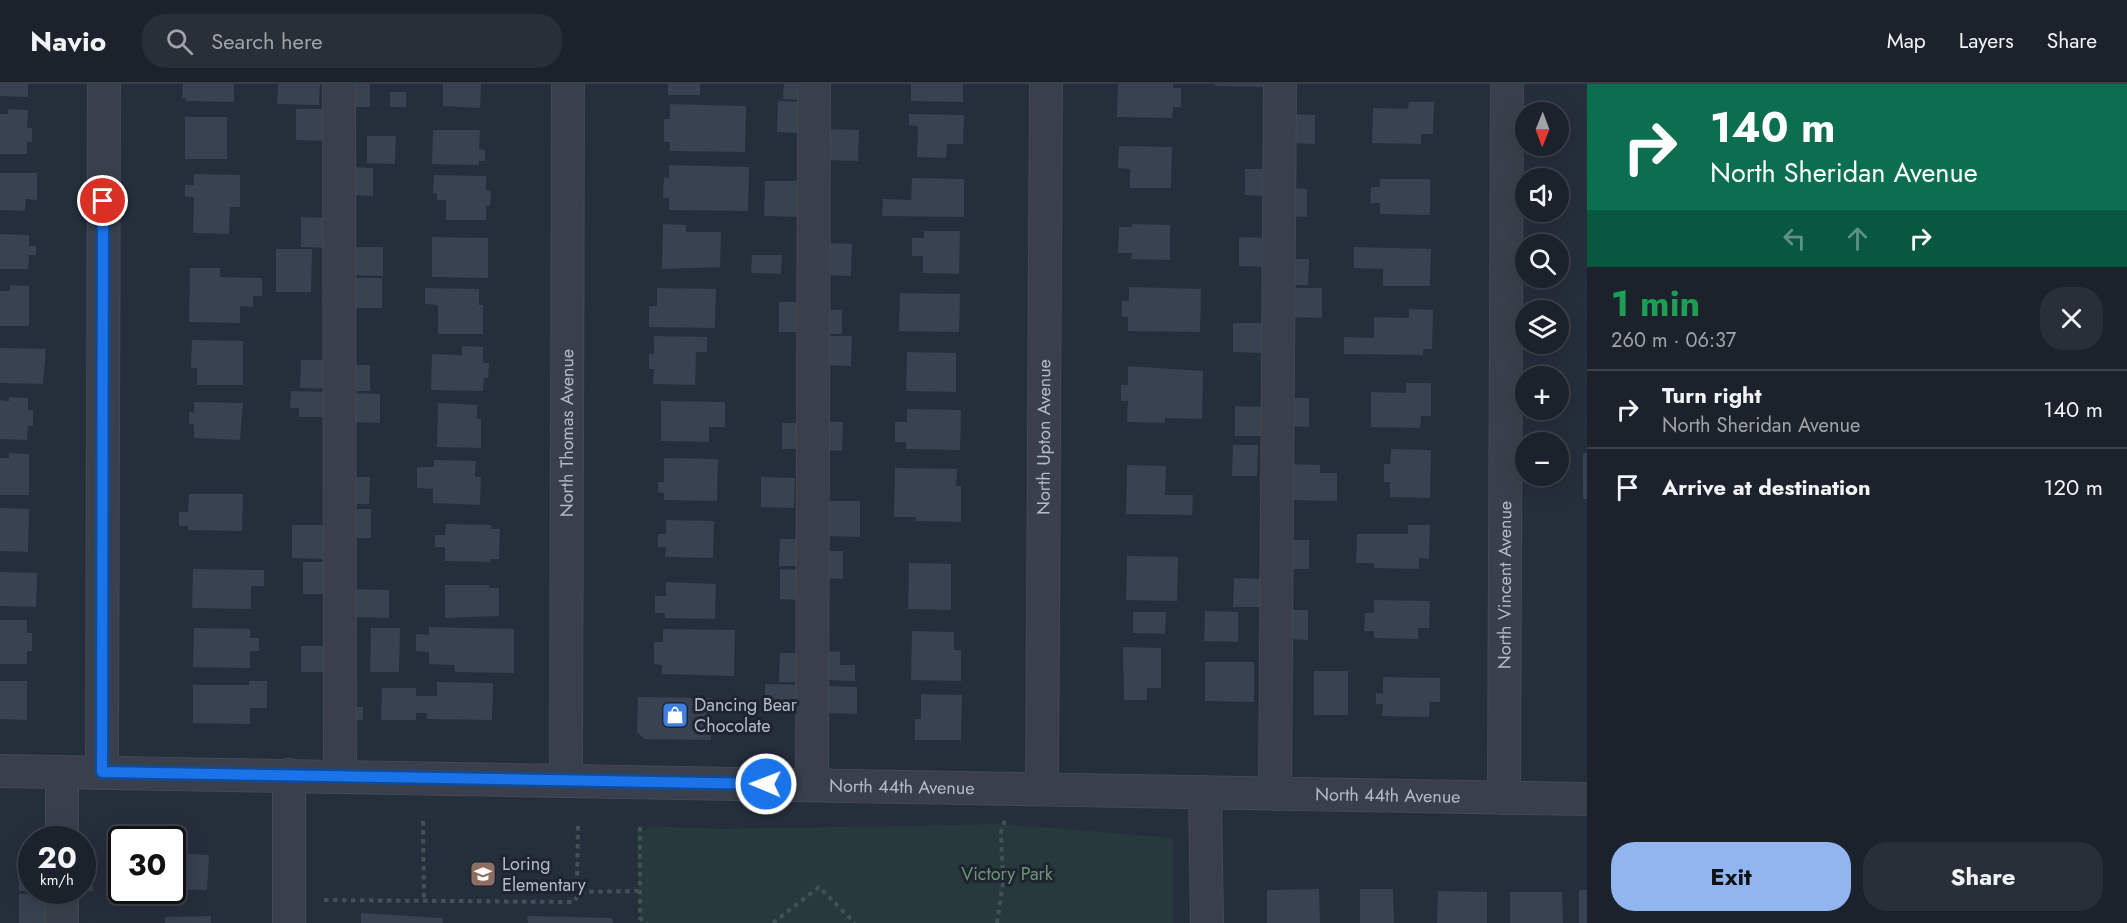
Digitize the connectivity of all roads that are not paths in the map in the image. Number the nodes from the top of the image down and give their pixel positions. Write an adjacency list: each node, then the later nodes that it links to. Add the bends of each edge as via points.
1 (104, 84): 10 (street)
2 (339, 84): 12 (street)
3 (568, 84): 13 (street, North Thomas Avenue)
4 (814, 84): 14 (street)
5 (1046, 84): 15 (street, North Upton Avenue)
6 (1280, 84): 17 (street)
7 (1507, 84): 18 (street, North Vincent Avenue)
8 (0, 771): 9 (street, North 44th Avenue)
9 (62, 772): 10 (street, North 44th Avenue); 20 (street)
10 (102, 772): 11 (street, North 44th Avenue)
11 (289, 775): 12 (street, North 44th Avenue); 23 (street)
12 (340, 777): 13 (street, North 44th Avenue)
13 (566, 781): 14 (street, North 44th Avenue)
14 (812, 785): 15 (street, North 44th Avenue)
15 (1042, 789): 16 (street, North 44th Avenue)
16 (1205, 792): 17 (street, North 44th Avenue); 24 (street)
17 (1275, 794): 18 (street, North 44th Avenue)
18 (1504, 798): 19 (street, North 44th Avenue)
19 (1587, 799)
20 (62, 826)
21 (62, 904): 22 (street)
22 (62, 923)
23 (289, 923)
24 (1207, 923)

